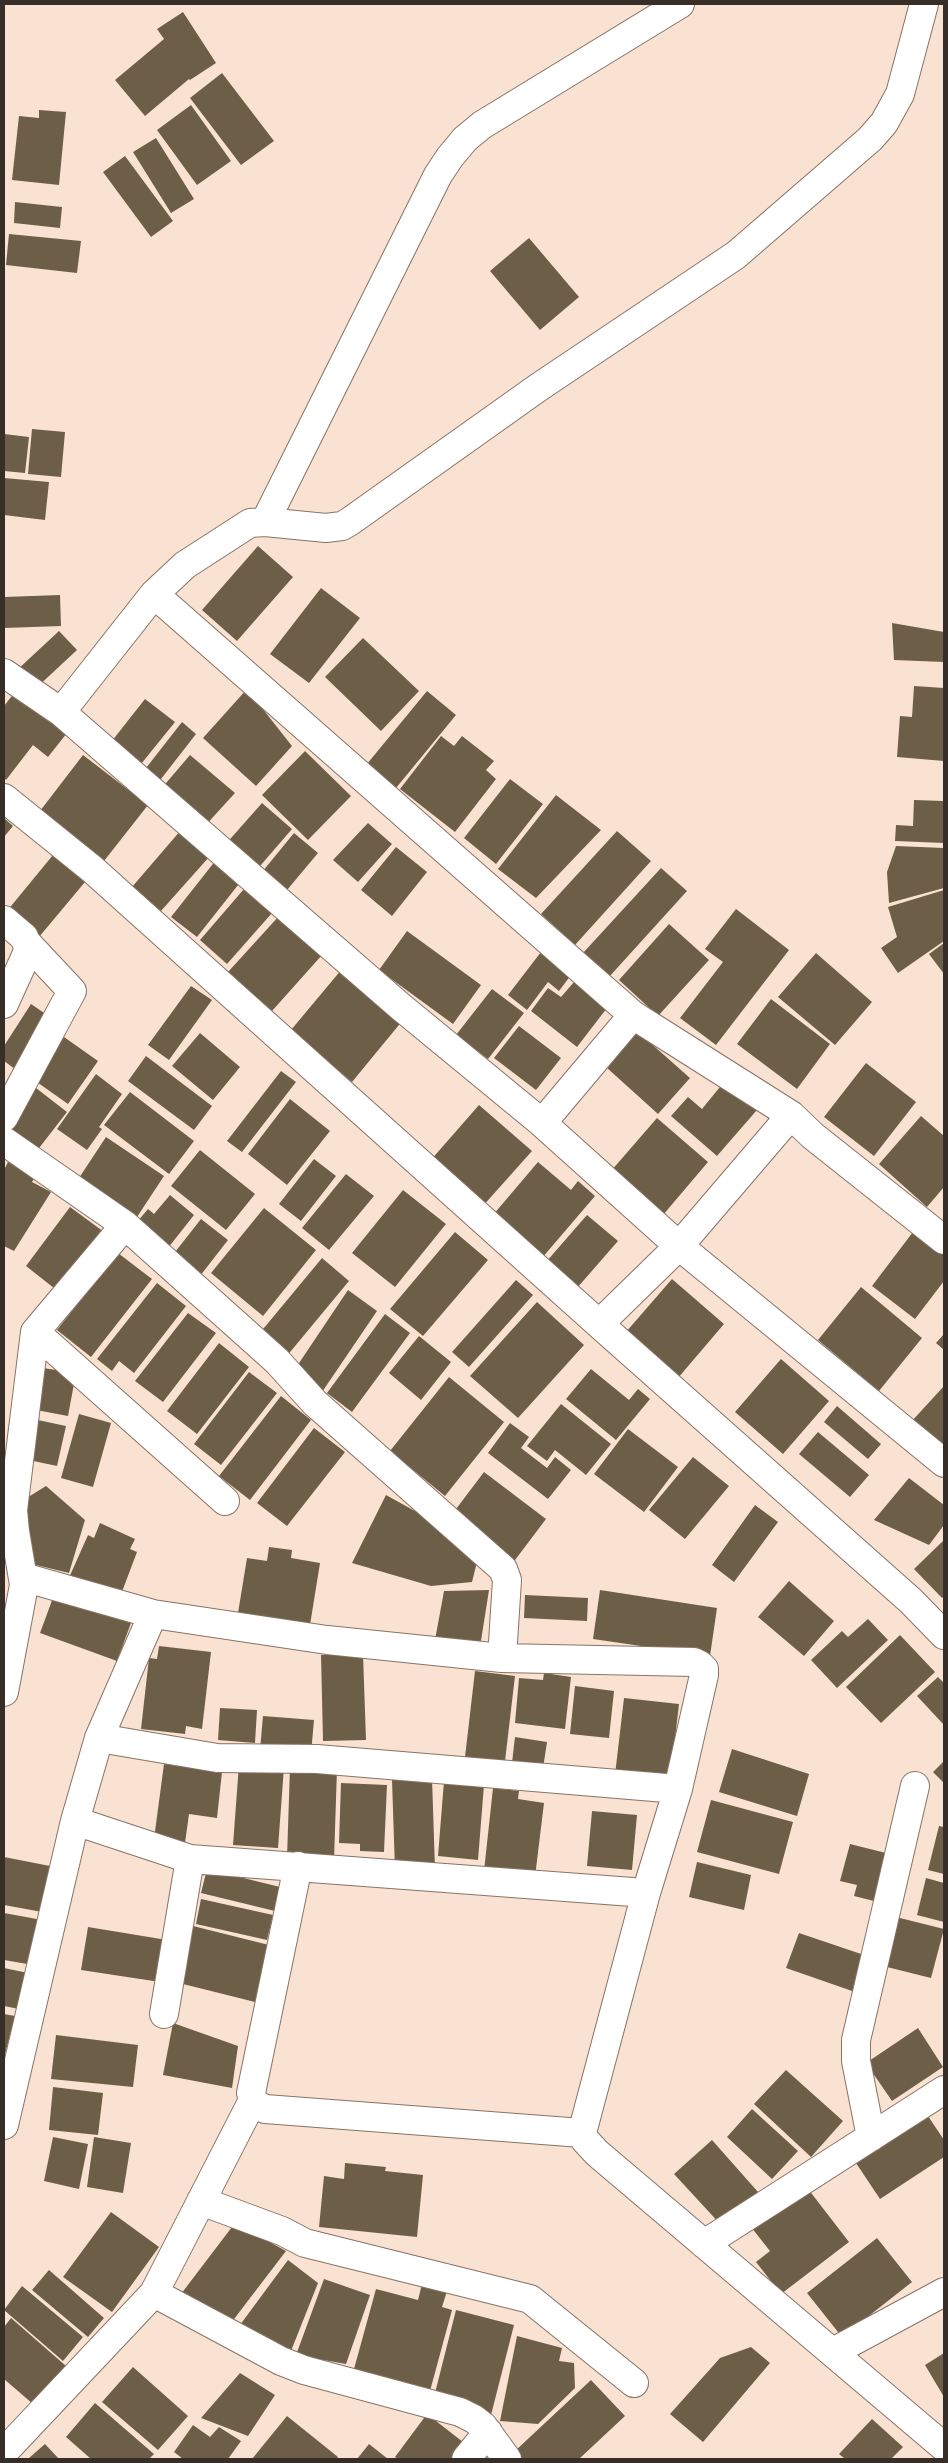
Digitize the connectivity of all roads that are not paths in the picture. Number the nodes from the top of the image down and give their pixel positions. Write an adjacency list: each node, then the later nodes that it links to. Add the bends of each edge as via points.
1 (679, 4): 3 (street, via 464,139 438,175)
2 (924, 4): 3 (street, via 900,94 884,123 870,140 736,255 539,387 342,526 326,528)
3 (265, 522): 4 (street, via 250,523 185,565)
4 (154, 594): 6 (street); 11 (street)
5 (4, 673): 6 (street)
6 (61, 712): 14 (street, via 401,1007)
7 (4, 798): 19 (street, via 92,869)
8 (4, 920): 9 (street)
9 (28, 944): 10 (street, via 27,955); 13 (street, via 72,991)
10 (4, 1004)
11 (633, 1015): 12 (street); 14 (street)
12 (791, 1115): 17 (street); 18 (street)
13 (4, 1117)
14 (542, 1123): 18 (street)
15 (4, 1141): 16 (street)
16 (125, 1225): 20 (street); 26 (street, via 278,1360 323,1410 504,1569 507,1580)
17 (944, 1240)
18 (679, 1246): 19 (street); 21 (street)
19 (599, 1324): 25 (street)
20 (35, 1332): 22 (street); 23 (street, via 14,1510 14,1531)
21 (944, 1462)
22 (225, 1501)
23 (23, 1576): 24 (street); 27 (street)
24 (152, 1614): 26 (street, via 327,1640); 28 (street)
25 (940, 1622)
26 (502, 1658): 30 (street, via 694,1662 700,1665 704,1675)
27 (4, 1692)
28 (99, 1738): 30 (street, via 217,1758 317,1759); 31 (street)
29 (915, 1786): 40 (street, via 856,2040 856,2061)
30 (678, 1789): 34 (street)
31 (75, 1821): 32 (street); 38 (street)
32 (190, 1860): 33 (street); 35 (street)
33 (298, 1866): 34 (street); 37 (street)
34 (646, 1892): 39 (street)
35 (164, 2014)
36 (944, 2090): 40 (street)
37 (252, 2100): 39 (street, via 265,2109); 41 (street)
38 (4, 2125)
39 (582, 2133): 42 (street, via 596,2152)
40 (871, 2137): 42 (street)
41 (201, 2201): 44 (street); 46 (street, via 282,2231 305,2243 530,2300)
42 (704, 2244): 45 (street)
43 (944, 2292): 45 (street)
44 (154, 2293): 47 (street, via 281,2361 460,2412); 49 (street)
45 (833, 2352): 48 (street)
46 (634, 2382)
47 (488, 2432): 50 (street); 51 (street)
48 (944, 2447)
49 (4, 2452)
50 (466, 2459)
51 (507, 2459)

